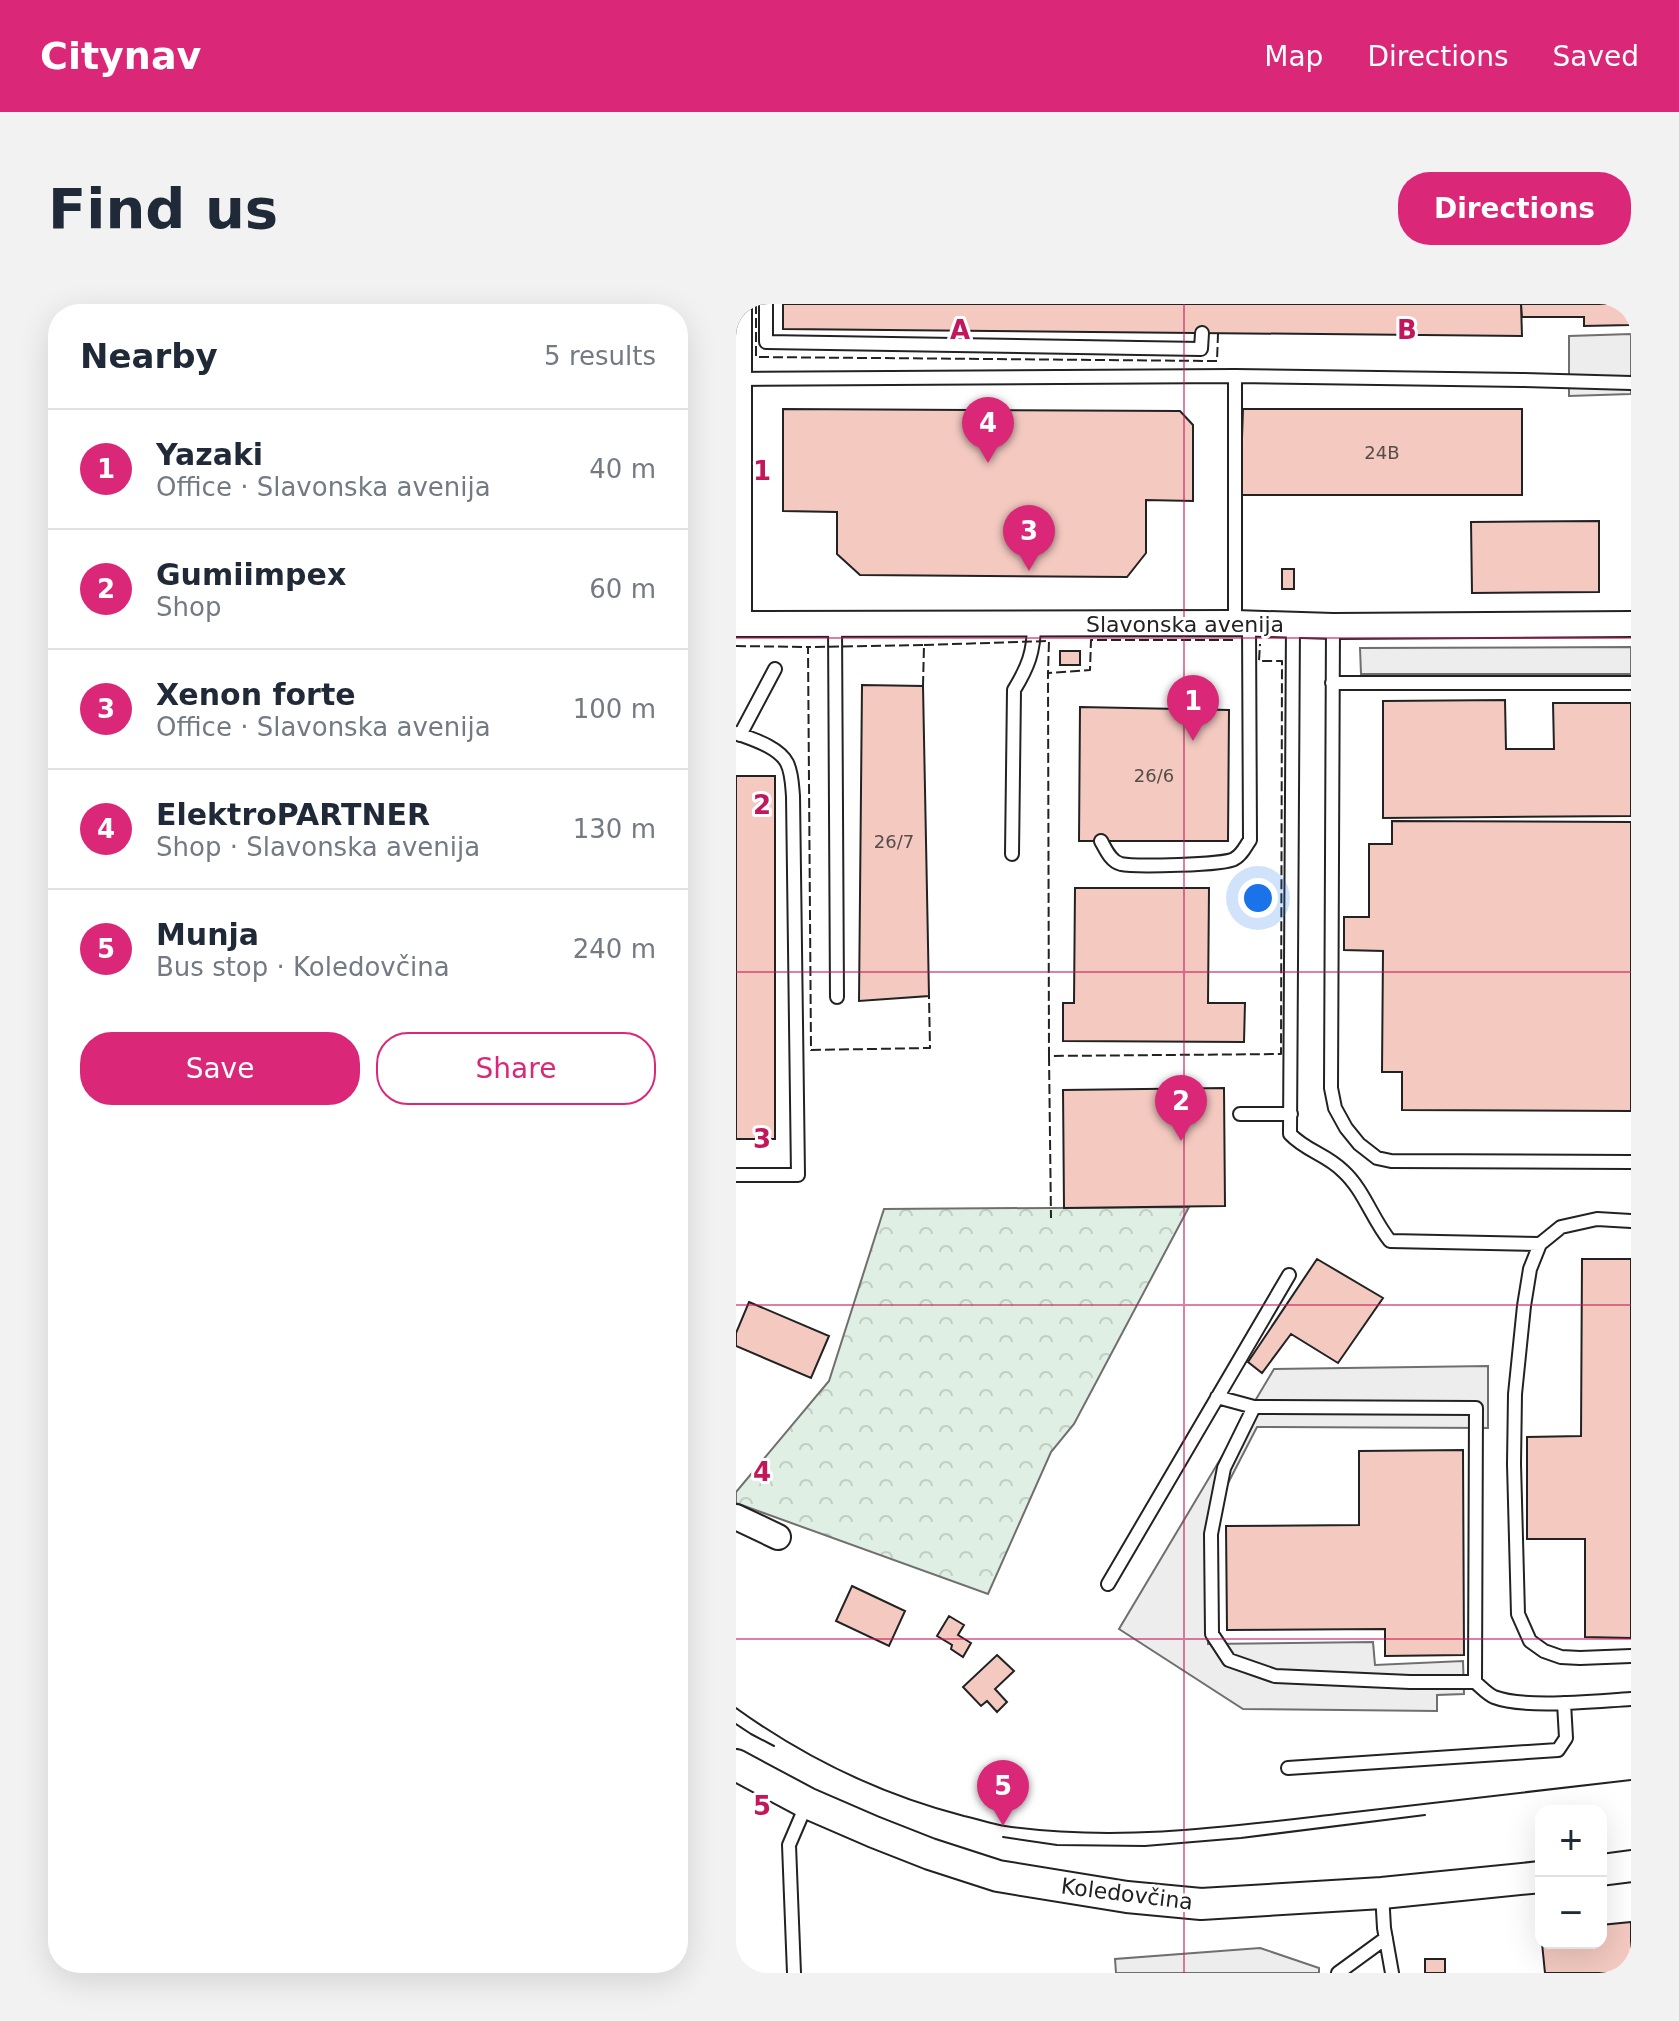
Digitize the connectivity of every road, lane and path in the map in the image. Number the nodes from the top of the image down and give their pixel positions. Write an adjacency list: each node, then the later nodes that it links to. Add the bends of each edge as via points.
1 (739, 304): 5 (street, Slavonska avenija)
2 (766, 304): 3 (lane, via 766,342 1201,349)
3 (1202, 333)
4 (1235, 376): 5 (lane); 6 (lane); 7 (lane)
5 (739, 379): 8 (street, Slavonska avenija)
6 (1631, 383)
7 (1242, 623): 10 (street, Slavonska avenija); 11 (street, Slavonska avenija); 18 (lane, via 1250,840 1242,853 1231,861 1189,865 1119,864)
8 (738, 624): 9 (street, Slavonska avenija)
9 (835, 624): 10 (street, Slavonska avenija); 20 (lane)
10 (1034, 624): 19 (lane, via 1028,668 1014,690)
11 (1293, 624): 13 (street, Slavonska avenija); 22 (lane)
12 (1631, 624): 13 (street, Slavonska avenija)
13 (1333, 626): 15 (lane)
14 (775, 669): 17 (lane)
15 (1332, 683): 16 (lane); 23 (lane, via 1331,1088 1346,1128 1377,1158 1391,1161)
16 (1631, 683)
17 (738, 734): 24 (lane, via 772,749 786,761 791,776 798,1175)
18 (1101, 841)
19 (1012, 854)
20 (837, 997)
21 (1240, 1114): 22 (lane)
22 (1291, 1114): 26 (lane, via 1290,1134 1345,1172 1390,1241)
23 (1631, 1162)
24 (736, 1175)
25 (1631, 1221): 26 (lane, via 1597,1219 1561,1227)
26 (1540, 1244): 33 (lane, via 1526,1293 1515,1394 1518,1614 1530,1641 1544,1651 1561,1657)
27 (1289, 1275): 28 (lane)
28 (1217, 1397): 29 (lane); 32 (lane)
29 (1254, 1407): 34 (lane, via 1476,1408); 34 (lane, via 1224,1468 1211,1534 1212,1634 1229,1660 1275,1676)
30 (736, 1517): 31 (street)
31 (778, 1537)
32 (1108, 1584)
33 (1631, 1656)
34 (1475, 1682): 36 (lane, via 1493,1697)
35 (1631, 1699): 36 (lane)
36 (1564, 1703): 38 (lane, via 1566,1738 1558,1750)
37 (736, 1765): 39 (street, Koledovčina)
38 (1288, 1768)
39 (807, 1803): 43 (street, Koledovčina, via 998,1876 1113,1895 1201,1904); 45 (lane, via 789,1845)
40 (1631, 1866): 41 (street)
41 (1607, 1869)
42 (1535, 1878): 43 (street, Koledovčina)
43 (1382, 1893): 44 (lane)
44 (1386, 1938): 46 (lane); 47 (lane)
45 (794, 1973)
46 (1338, 1973)
47 (1392, 1973)

